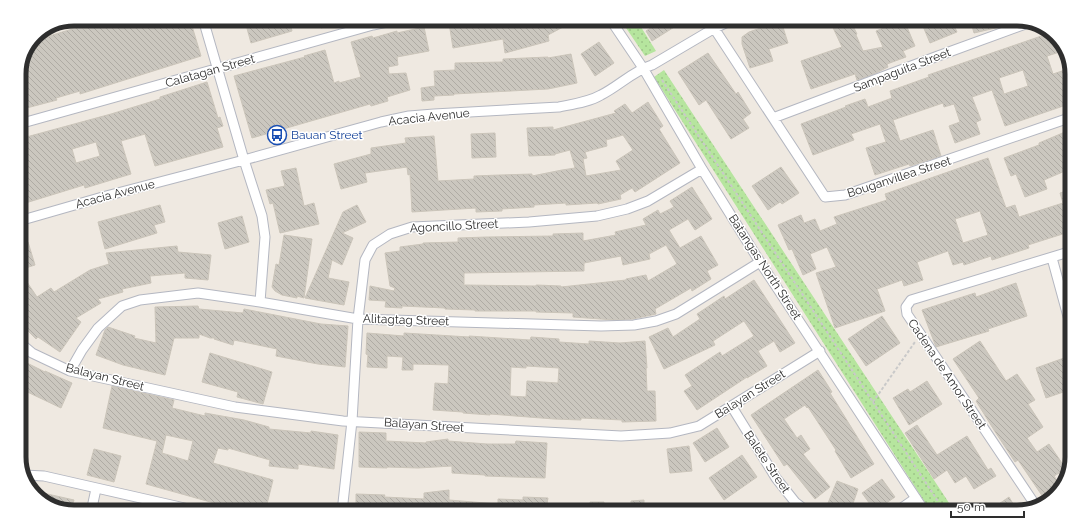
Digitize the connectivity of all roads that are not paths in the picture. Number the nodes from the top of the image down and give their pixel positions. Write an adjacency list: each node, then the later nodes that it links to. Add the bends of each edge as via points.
1 (205, 26): 9 (street)
2 (369, 26): 9 (street, Calatagan Street)
3 (615, 26): 8 (street, Batangas North Street)
4 (712, 26): 7 (street, Bouganvillea Street)
5 (719, 26): 7 (street, Acacia Avenue)
6 (1020, 26): 10 (street, Sampaguita Street)
7 (713, 29): 8 (street, Acacia Avenue); 10 (street, Bouganvillea Street)
8 (643, 68): 13 (street, Acacia Avenue, via 601,95 579,103 560,107 409,116); 14 (street, Batangas North Street)
9 (218, 69): 12 (street, Calatagan Street); 13 (street)
10 (773, 118): 11 (street, Bouganvillea Street, via 825,197 845,195)
11 (1065, 120)
12 (26, 122)
13 (244, 160): 15 (street, Acacia Avenue); 19 (street, via 262,216 265,237)
14 (702, 169): 18 (street, Batangas North Street); 21 (street, Agoncillo Street, via 648,201 597,216 412,227 390,234 373,245 365,260)
15 (26, 219)
16 (1065, 253): 17 (street, Cadena de Amor Street)
17 (1052, 258): 20 (street); 30 (street, Cadena de Amor Street, via 911,300 906,307 907,314 920,334)
18 (760, 262): 21 (street, Alitagtag Street, via 676,314 634,325); 23 (street, Batangas North Street)
19 (260, 302): 21 (street, Alitagtag Street); 24 (street, Alitagtag Street, via 198,293 140,300 122,306 98,328)
20 (1065, 305)
21 (358, 319): 26 (street, Agoncillo Street)
22 (26, 348): 24 (street, Balayan Street)
23 (820, 351): 25 (street, Balayan Street); 29 (street, Batangas North Street)
24 (70, 371): 26 (street, Balayan Street, via 235,408)
25 (732, 406): 26 (street, Balayan Street, via 699,426 670,434 621,436); 34 (street, Balete Street, via 776,478)
26 (352, 421): 33 (street, Agoncillo Street)
27 (30, 475): 28 (street, via 44,476)
28 (96, 489): 31 (street); 32 (street)
29 (916, 498): 35 (street); 36 (street, Batangas North Street)
30 (1033, 502)
31 (93, 505)
32 (170, 505)
33 (343, 505)
34 (799, 505)
35 (906, 505)
36 (920, 505)

